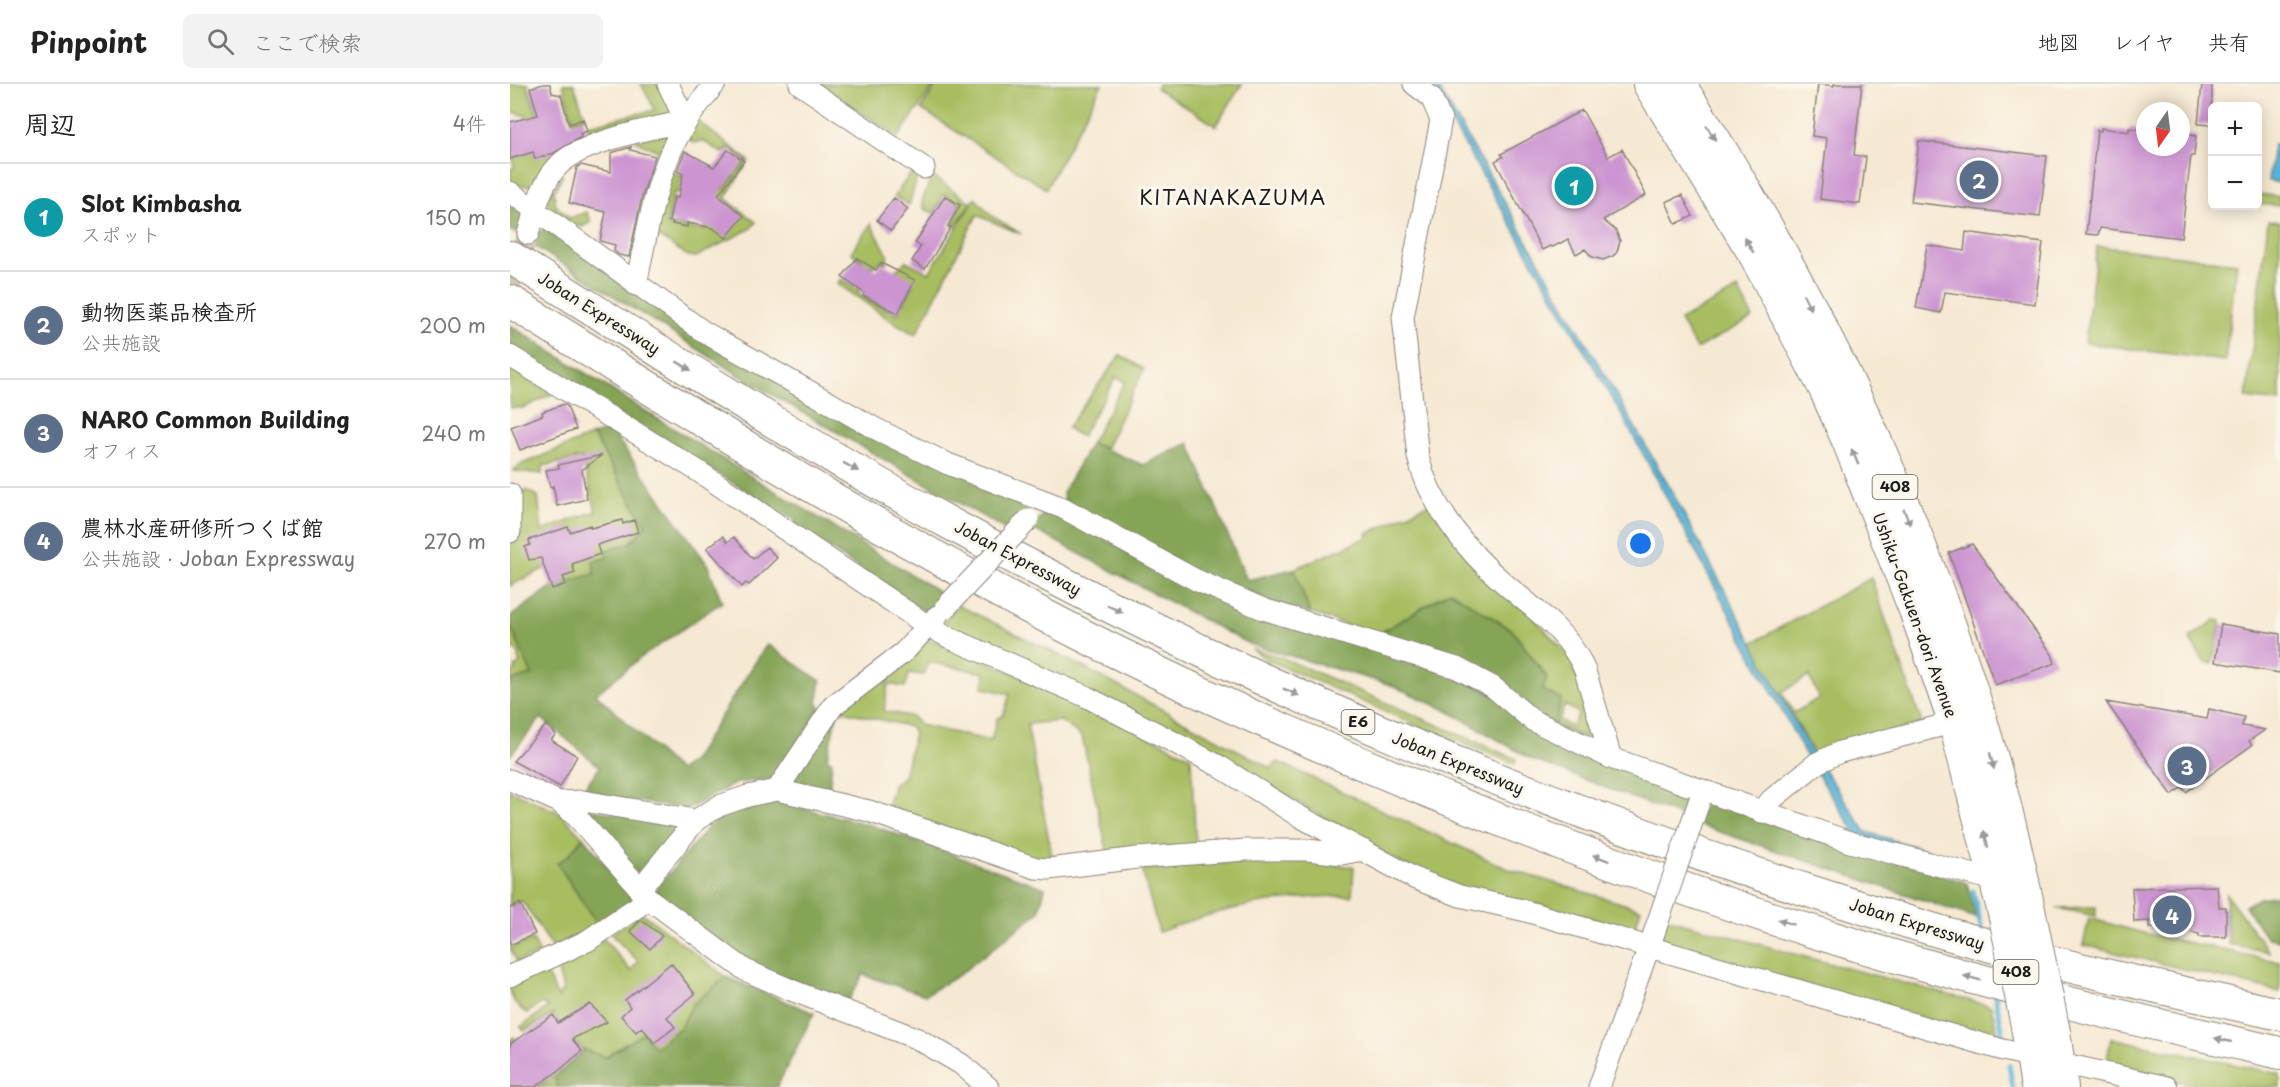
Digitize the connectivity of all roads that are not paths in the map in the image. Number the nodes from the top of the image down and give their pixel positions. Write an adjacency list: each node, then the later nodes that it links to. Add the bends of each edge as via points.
1 (668, 84): 7 (street)
2 (715, 84): 7 (street)
3 (800, 84): 8 (street)
4 (1414, 84): 20 (street, via 1431,98 1441,120 1403,317 1421,471 1455,529 1483,564 1555,627 1580,658)
5 (1649, 84): 19 (highway, Ushiku-Gakuen-dori Avenue / 408, one-way to 5, via 1915,610 1825,389 1755,255)
6 (1679, 84): 19 (highway, Ushiku-Gakuen-dori Avenue / 408, one-way to 19, via 1753,203 1846,378 1940,603)
7 (686, 122): 10 (street, via 646,130 574,154 548,180); 12 (street, via 652,206)
8 (924, 168)
9 (510, 192): 10 (street)
10 (535, 210): 11 (street); 12 (street)
11 (519, 245): 33 (highway, Joban Expressway / E6, one-way to 33, via 828,454 950,523 1229,664 1425,751 1597,818 1862,908 1988,945)
12 (636, 285): 16 (street, via 704,332 876,429 948,464)
13 (510, 301): 34 (highway, E6, one-way to 13, via 1998,985 1855,944 1587,853 1412,785 1218,700 941,560 696,418)
14 (510, 356): 18 (street, via 695,469)
15 (510, 494): 17 (street)
16 (1048, 501): 18 (street, bridge); 20 (street, via 1196,580 1253,605 1457,668 1493,687 1532,720)
17 (510, 532)
18 (928, 626): 22 (street, via 904,652 833,706); 27 (street, via 1085,696 1219,766)
19 (1968, 723): 25 (street, via 1840,752 1816,763); 28 (highway, Ushiku-Gakuen-dori Avenue / 408, one-way to 19); 30 (highway, Ushiku-Gakuen-dori Avenue / 408, one-way to 30, via 2023,882)
20 (1611, 758): 23 (street)
21 (510, 780): 24 (street)
22 (777, 790): 26 (street, via 748,795); 27 (street, via 869,812 1042,869 1235,850 1342,854)
23 (1701, 795): 25 (street); 31 (street, bridge)
24 (559, 802): 26 (street, via 583,801); 29 (street, via 578,817)
25 (1761, 812): 28 (street, via 1850,842)
26 (696, 820): 29 (street)
27 (1363, 850): 31 (street, via 1416,879 1460,896)
28 (1997, 881): 30 (highway, Ushiku-Gakuen-dori Avenue / 408)
29 (644, 895): 32 (street, via 586,941); 36 (street, via 746,970 918,1039 961,1064)
30 (2018, 920): 35 (highway, Ushiku-Gakuen-dori Avenue / 408, bridge)
31 (1651, 941): 35 (street); 37 (street)
32 (510, 975)
33 (2280, 1014)
34 (2280, 1053)
35 (2051, 1069): 38 (highway, Ushiku-Gakuen-dori Avenue / 408); 39 (street)
36 (988, 1087)
37 (1599, 1087)
38 (2037, 1087)
39 (2167, 1087)

